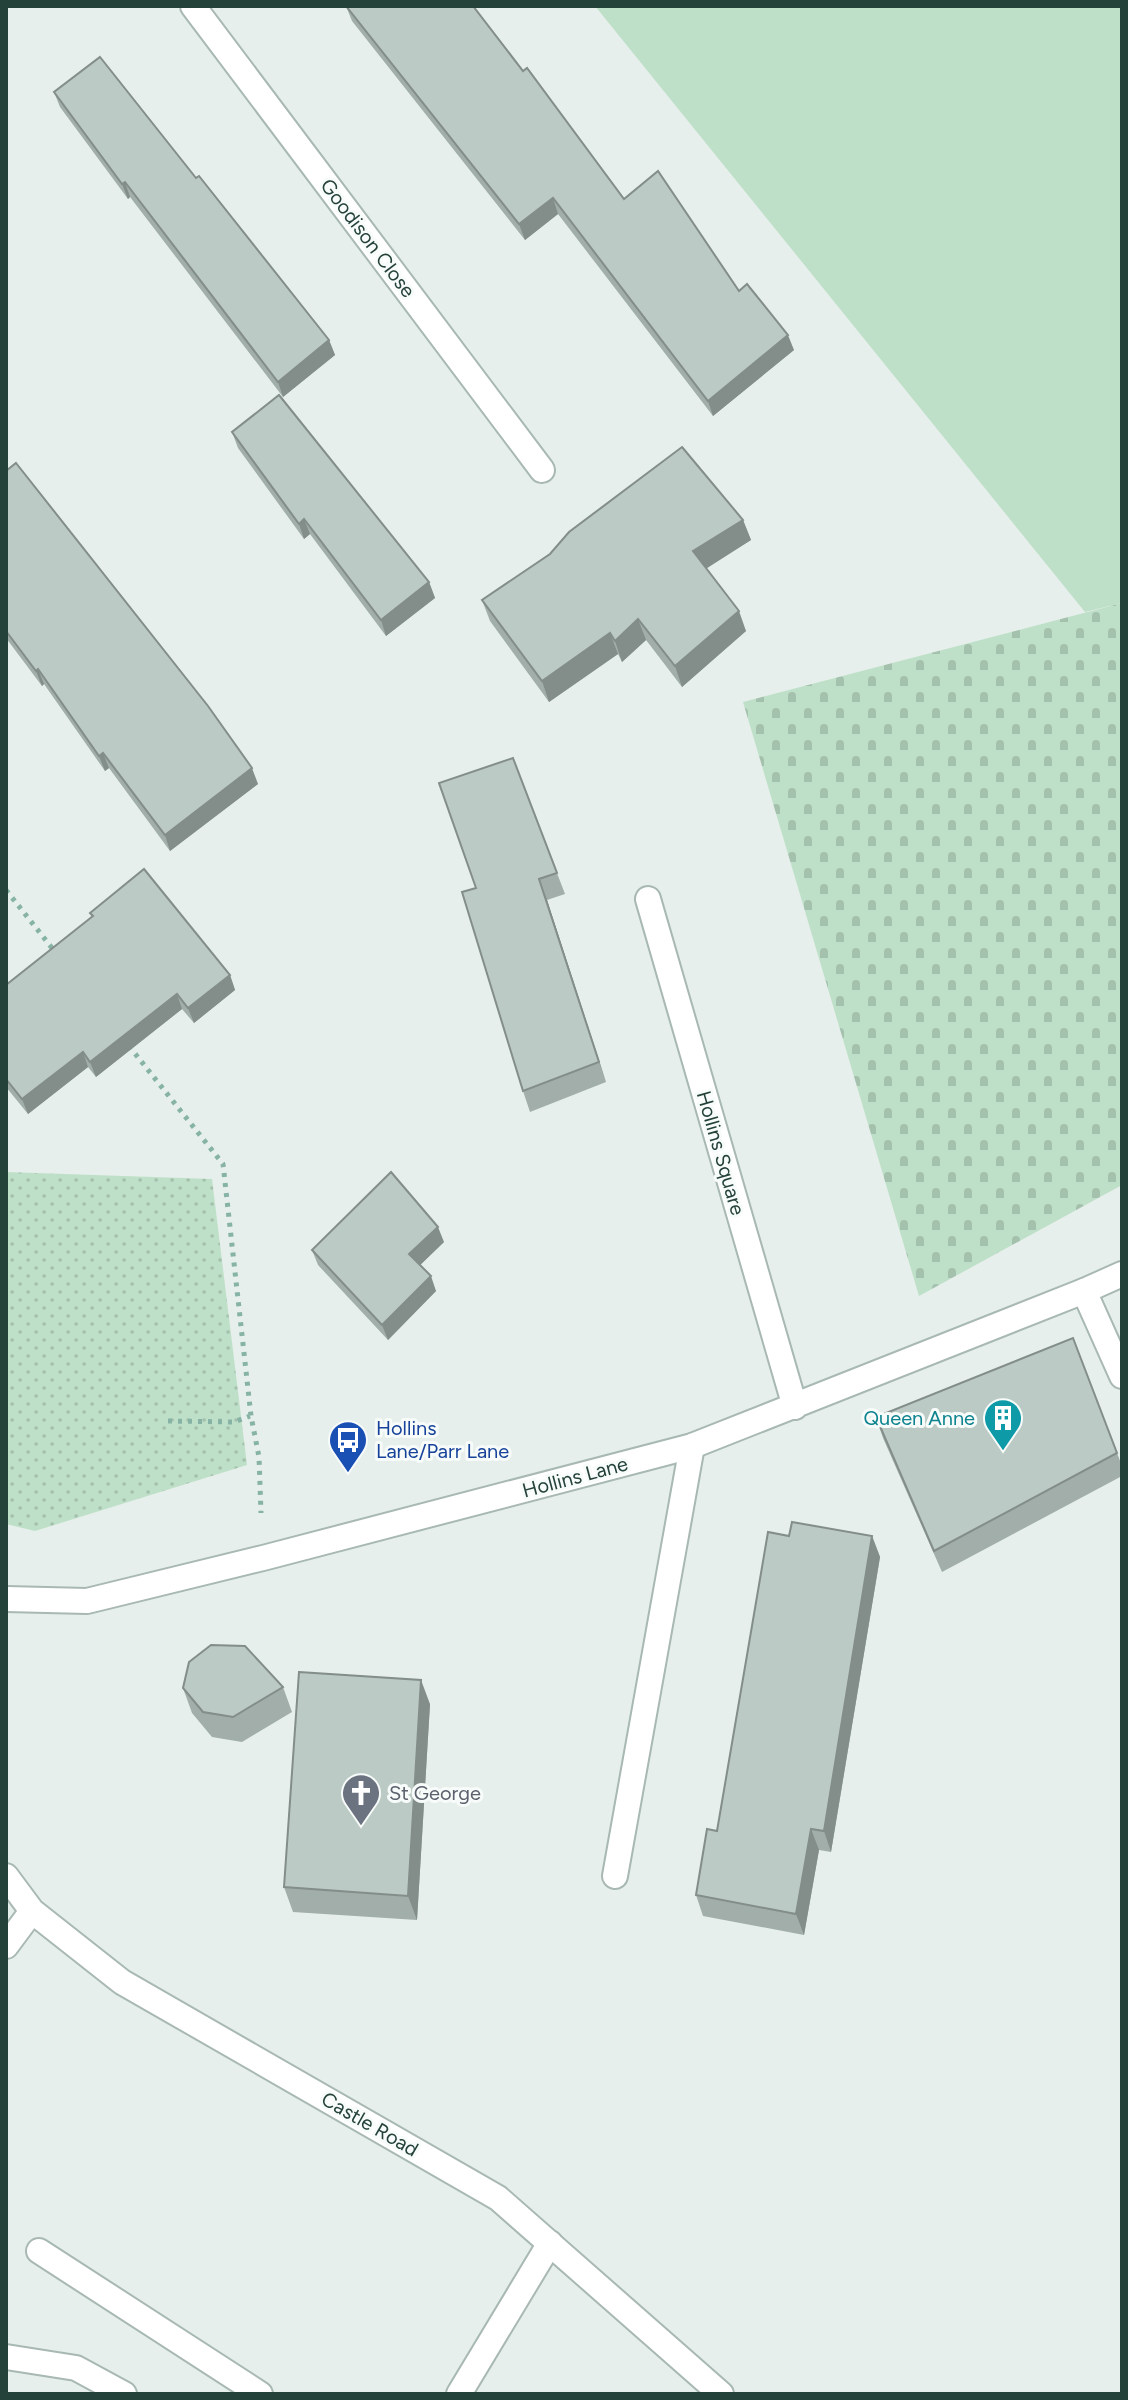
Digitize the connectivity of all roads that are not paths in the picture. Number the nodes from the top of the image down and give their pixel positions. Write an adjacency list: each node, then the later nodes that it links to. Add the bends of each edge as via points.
1 (193, 6): 2 (street, Goodison Close)
2 (542, 470)
3 (648, 899): 7 (street, Hollins Square)
4 (1122, 1274): 5 (street, Hollins Lane)
5 (1084, 1291): 6 (street); 7 (street, Hollins Lane)
6 (1122, 1376)
7 (795, 1407): 8 (street, Hollins Lane)
8 (692, 1446): 9 (street, Hollins Lane, via 87,1601); 11 (street)
9 (6, 1599)
10 (6, 1876): 12 (street, Castle Road)
11 (615, 1876)
12 (32, 1911): 13 (street); 14 (street, Castle Road, via 122,1982 498,2198)
13 (6, 1946)
14 (550, 2243): 19 (street); 20 (street, Castle Road)
15 (39, 2251): 18 (street)
16 (6, 2357): 17 (street, via 76,2368)
17 (124, 2394)
18 (260, 2394)
19 (459, 2394)
20 (721, 2394)

